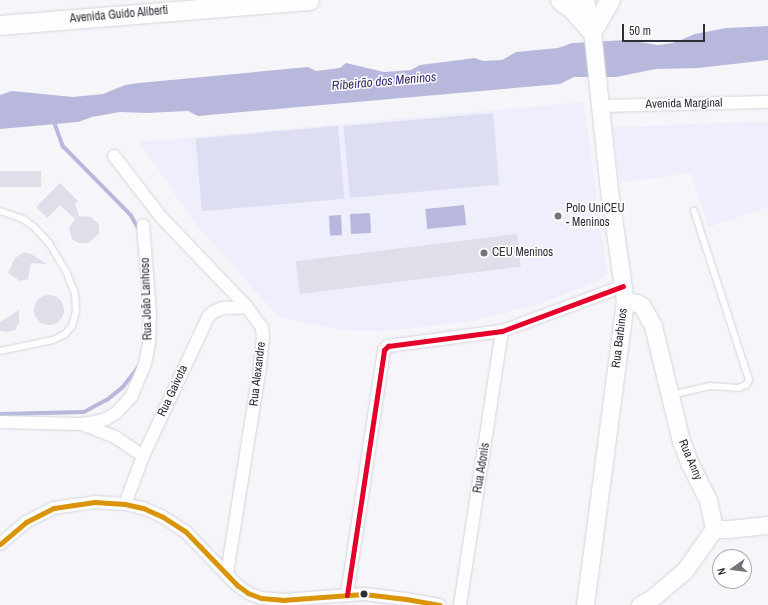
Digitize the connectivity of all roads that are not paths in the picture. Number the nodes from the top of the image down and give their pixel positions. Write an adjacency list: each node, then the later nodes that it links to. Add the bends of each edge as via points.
1 (309, 0): 5 (main road, Avenida Guido Aliberti)
2 (560, 0): 6 (main road, via 571,8)
3 (585, 0): 6 (street, Rua Barbinos)
4 (610, 0): 6 (main road)
5 (0, 25)
6 (593, 34): 8 (street, Rua Barbinos)
7 (768, 102): 8 (street, Avenida Marginal)
8 (600, 106): 13 (street, Rua Barbinos)
9 (114, 156): 14 (street, Rua Alexandre, via 177,235)
10 (0, 211): 16 (lane, via 24,219 49,243 66,271 75,293 76,311 72,326 65,334 53,340)
11 (694, 212): 17 (lane, via 749,380 746,385 738,388 710,386)
12 (143, 225): 19 (street, Rua João Lanhoso, via 150,314 145,364 131,397 117,412 106,419)
13 (624, 293): 15 (street); 17 (street, Rua Anny, via 642,306 653,326); 29 (street, Rua Barbinos)
14 (247, 308): 20 (street, Rua Gaivota, via 223,308 208,317); 25 (street, Rua Alexandre, via 259,322 263,337)
15 (502, 331): 26 (street, via 388,346 382,354); 28 (street, Rua Adonis)
16 (0, 351)
17 (669, 395): 23 (street, Rua Anny, via 681,441 708,500)
18 (0, 422): 19 (street, Rua João Lanhoso)
19 (81, 424): 20 (street, via 115,437)
20 (142, 456): 21 (street, Rua Gaivota)
21 (125, 504): 24 (street, via 96,502 54,508 26,522); 25 (street, via 163,516 186,532)
22 (768, 525): 23 (street)
23 (714, 528): 30 (street, via 685,570 651,599)
24 (0, 544)
25 (227, 573): 26 (street, via 248,594 261,598 282,600)
26 (347, 595): 27 (street, via 406,598)
27 (439, 605)
28 (460, 605)
29 (585, 605)
30 (640, 605)

